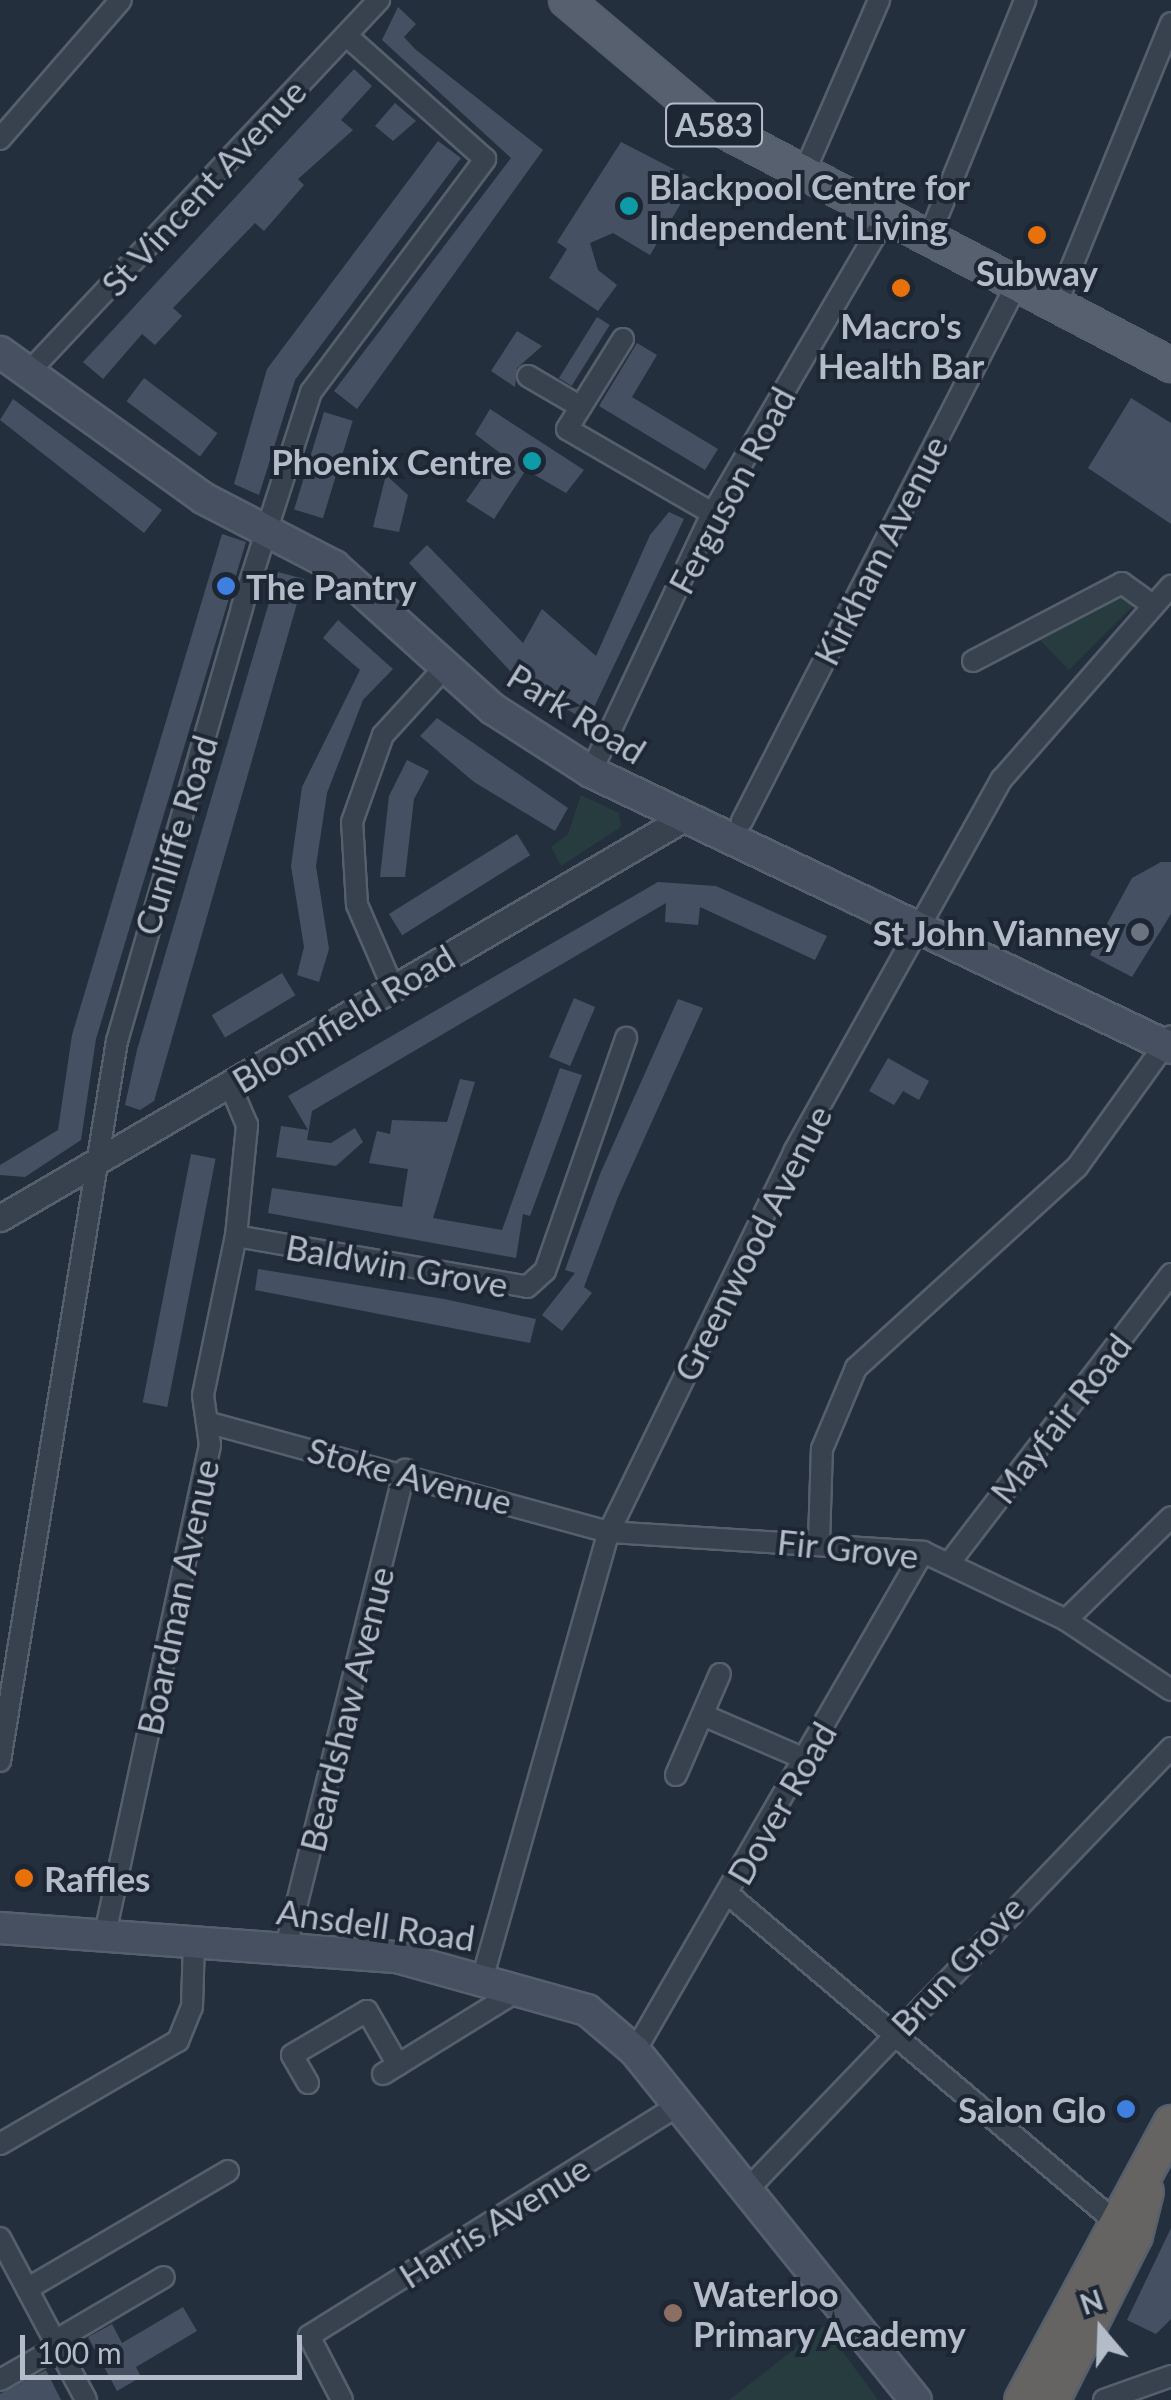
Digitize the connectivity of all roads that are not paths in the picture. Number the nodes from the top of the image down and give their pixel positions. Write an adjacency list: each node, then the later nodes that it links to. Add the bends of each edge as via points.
1 (122, 0): 8 (street)
2 (379, 0): 7 (street, St Vincent Avenue)
3 (566, 0): 9 (main road, A583, via 716,127)
4 (879, 0): 9 (street)
5 (1025, 0): 11 (street)
6 (1171, 23): 13 (street)
7 (346, 35): 17 (street, St Vincent Avenue); 21 (street, Cunliffe Road, via 486,159 312,392)
8 (0, 139)
9 (802, 176): 10 (main road, A583)
10 (886, 216): 11 (main road, A583); 20 (street, Ferguson Road)
11 (929, 237): 12 (main road, A583)
12 (1018, 280): 13 (main road, A583); 28 (street, Kirkham Avenue)
13 (1058, 300): 16 (main road, A583)
14 (623, 339): 19 (street)
15 (0, 352): 17 (main road, Park Road)
16 (1171, 365)
17 (27, 374): 21 (main road, Park Road, via 196,494)
18 (528, 376): 19 (street)
19 (580, 406): 20 (street, via 567,429)
20 (712, 513): 26 (street, Ferguson Road)
21 (266, 529): 25 (main road, Park Road, via 359,584); 34 (street, Cunliffe Road, via 133,972)
22 (1171, 586): 23 (street, Greenwood Avenue)
23 (1154, 606): 24 (street, via 1122,583); 29 (street, Greenwood Avenue, via 1002,779)
24 (973, 661)
25 (446, 666): 26 (main road, Park Road, via 510,724); 30 (street, via 383,735 354,811 352,884)
26 (591, 772): 27 (main road, Park Road)
27 (686, 816): 29 (main road, Park Road); 30 (street, Bloomfield Road)
28 (742, 821)
29 (918, 931): 32 (main road, Park Road); 41 (street, Greenwood Avenue, via 794,1152)
30 (393, 988): 33 (street, Bloomfield Road)
31 (626, 1038): 36 (street, Baldwin Grove, via 545,1271 527,1288)
32 (1169, 1043): 42 (street, via 1077,1166 856,1368 822,1449)
33 (230, 1085): 34 (street, Bloomfield Road); 36 (street, Boardman Avenue, via 247,1125)
34 (98, 1160): 35 (street, Bloomfield Road); 51 (street, Cunliffe Road)
35 (0, 1218)
36 (236, 1236): 38 (street, Boardman Avenue, via 204,1395)
37 (1171, 1274): 44 (street, Mayfair Road)
38 (210, 1423): 39 (street, Stoke Avenue); 55 (street, Boardman Avenue)
39 (405, 1470): 41 (street, Stoke Avenue); 57 (street, Beardshaw Avenue)
40 (1171, 1517): 45 (street)
41 (609, 1532): 42 (street, Fir Grove); 58 (street, Greenwood Avenue)
42 (818, 1542): 43 (street, Fir Grove)
43 (923, 1552): 44 (street, Fir Grove); 50 (street, Dover Road)
44 (950, 1562): 45 (street, Fir Grove)
45 (1066, 1620): 47 (street, Fir Grove)
46 (720, 1674): 48 (street)
47 (1171, 1690)
48 (703, 1715): 50 (street); 52 (street)
49 (1171, 1748): 60 (street, Brun Grove)
50 (807, 1760): 53 (street, Dover Road)
51 (0, 1761)
52 (676, 1776)
53 (729, 1895): 60 (street); 61 (street, Dover Road)
54 (0, 1928): 55 (main road, Ansdell Road)
55 (104, 1934): 56 (main road, Ansdell Road)
56 (194, 1941): 57 (main road, Ansdell Road); 65 (street, via 192,2007 178,2041)
57 (286, 1947): 58 (main road, Ansdell Road)
58 (483, 1976): 59 (main road, Ansdell Road)
59 (522, 1988): 61 (main road, Ansdell Road, via 587,2010); 62 (street, via 391,2069 367,2011 292,2055)
60 (892, 2034): 67 (street, Brun Grove); 68 (street)
61 (635, 2051): 63 (main road, Ansdell Road)
62 (308, 2083)
63 (678, 2105): 67 (main road, Ansdell Road); 78 (street, Harris Avenue, via 310,2336)
64 (1171, 2123): 68 (highway)
65 (0, 2144)
66 (228, 2170): 71 (street)
67 (748, 2188): 76 (main road, Ansdell Road)
68 (1123, 2228): 75 (highway)
69 (0, 2238): 71 (street)
70 (164, 2277): 72 (street)
71 (28, 2289): 72 (street)
72 (56, 2344): 74 (street); 77 (street)
73 (1171, 2376): 79 (street)
74 (0, 2380)
75 (1045, 2398)
76 (917, 2399)
77 (86, 2400)
78 (342, 2400)
79 (1104, 2400)

